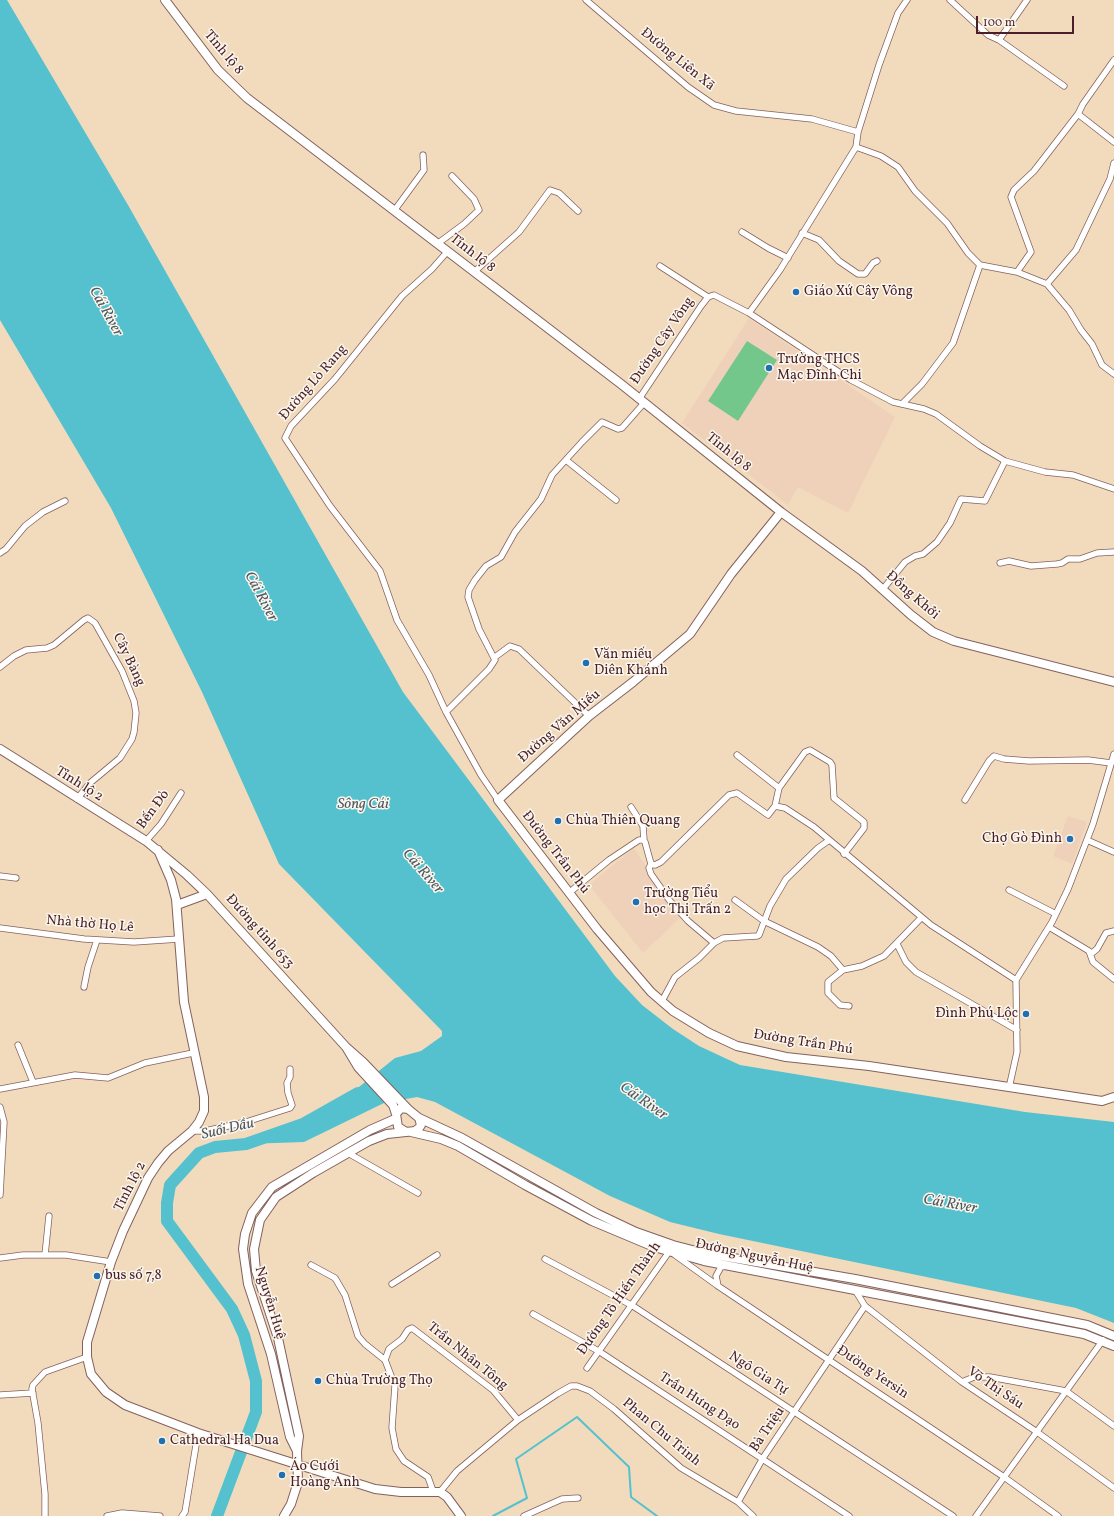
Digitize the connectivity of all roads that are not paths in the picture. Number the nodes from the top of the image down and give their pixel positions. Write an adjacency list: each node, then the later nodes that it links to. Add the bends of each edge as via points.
1 (165, 0): 16 (main road, Tỉnh lộ 8, via 218,70 238,90)
2 (586, 0): 10 (street, Đường Liên Xã, via 688,87 714,105 736,111 812,119)
3 (907, 0): 10 (street, via 898,13)
4 (950, 0): 6 (street, via 988,35)
5 (1027, 0): 6 (street)
6 (999, 40): 8 (street)
7 (1114, 60): 9 (street)
8 (1064, 86)
9 (1078, 114): 11 (street); 27 (street, via 1034,171 1014,190 1011,197 1031,252)
10 (858, 132): 12 (street)
11 (1114, 142)
12 (856, 147): 19 (street); 24 (street, via 881,156 898,167 915,192 947,223 968,253)
13 (423, 155): 16 (street, via 424,170)
14 (1114, 163): 28 (street, via 1110,179 1076,250)
15 (452, 176): 20 (street, via 474,200 479,210)
16 (394, 211): 20 (main road, Tỉnh lộ 8)
17 (578, 211): 26 (street, via 559,193 550,190 519,232)
18 (742, 232): 22 (street)
19 (802, 233): 22 (street); 23 (street, via 819,240 839,261 858,274 865,274)
20 (437, 244): 21 (main road, Tỉnh lộ 8)
21 (447, 252): 26 (main road, Tỉnh lộ 8); 47 (street, Đường Lò Rang, via 402,296 335,379 292,426 285,438 384,580 398,620 429,675)
22 (788, 258): 30 (street)
23 (877, 261)
24 (980, 265): 27 (street); 33 (street, via 952,344 922,384)
25 (660, 266): 29 (street)
26 (474, 272): 32 (main road, Tỉnh lộ 8)
27 (1017, 272): 28 (street)
28 (1047, 284): 31 (street, via 1069,310 1092,344 1102,365)
29 (708, 297): 30 (street, Đường Cây Vông, via 716,296); 32 (street, Đường Cây Vông)
30 (749, 313): 33 (street, Đường Cây Vông, via 851,380 880,396)
31 (1114, 374)
32 (642, 401): 34 (street, Đường Cây Vông, via 619,429 605,423 599,424); 39 (main road, Tỉnh lộ 8)
33 (902, 404): 35 (street, Đường Cây Vông, via 936,414)
34 (566, 460): 37 (street); 44 (street, via 549,479 541,499 515,532 503,553 486,566 468,593 479,629)
35 (1005, 461): 36 (street, Đường Cây Vông, via 1045,472 1072,475); 43 (street, via 985,501 962,499 937,542 923,554 905,562)
36 (1114, 489)
37 (616, 500)
38 (65, 501): 41 (street, via 43,512 25,526)
39 (781, 512): 43 (main road, Đồng Khởi); 48 (main road, Đường Văn Miếu, via 731,574 690,634)
40 (1114, 552): 42 (street, via 1097,552 1057,564 1031,566 1009,561)
41 (0, 553)
42 (1000, 563)
43 (883, 588): 46 (main road, Đồng Khởi, via 911,615 942,636)
44 (495, 657): 47 (street, via 488,669); 48 (street, via 510,646 519,649)
45 (0, 667): 55 (street, Cây Bàng, via 26,650 54,645 88,618 95,623 122,671 134,700 136,713 132,739 120,758 90,783)
46 (1114, 682)
47 (446, 712): 56 (street)
48 (589, 716): 56 (main road, Đường Văn Miếu)
49 (0, 749): 55 (main road, Tỉnh lộ 2)
50 (1114, 754): 52 (street)
51 (737, 755): 53 (street)
52 (1111, 763): 57 (street, via 1088,760 1029,761 994,756); 62 (street)
53 (779, 788): 58 (street); 66 (street, via 807,751 815,752 830,762 834,798 865,825)
54 (181, 793): 63 (street, Bến Đò, via 161,824)
55 (77, 799): 63 (main road, Tỉnh lộ 2)
56 (498, 800): 71 (main road, Đường Trần Phú)
57 (965, 800)
58 (775, 806): 61 (street, via 794,813); 67 (street, via 766,814 737,793 729,795 661,862)
59 (631, 807): 60 (street, via 643,826)
60 (644, 840): 67 (street); 71 (street, via 639,840 609,860)
61 (828, 840): 66 (street); 77 (street, via 786,879)
62 (1087, 840): 65 (street); 75 (street)
63 (146, 841): 64 (main road, Đường tỉnh 653)
64 (158, 850): 72 (main road, Đường tỉnh 653); 74 (main road, Tỉnh lộ 2, via 171,880)
65 (1114, 852)
66 (844, 854): 76 (street)
67 (651, 864): 83 (street, via 651,874 670,901 688,921)
68 (0, 876): 69 (street)
69 (16, 878)
70 (1009, 890): 75 (street)
71 (570, 892): 90 (main road, Đường Trần Phú, via 630,969)
72 (207, 894): 74 (main road); 100 (main road, Đường tỉnh 653)
73 (735, 900): 77 (street)
74 (177, 905): 81 (main road, Tỉnh lộ 2)
75 (1056, 914): 78 (street)
76 (921, 918): 84 (street); 88 (street)
77 (764, 921): 83 (street, via 757,936 730,937); 86 (street, via 818,947 831,956)
78 (1049, 927): 85 (street); 88 (street)
79 (0, 928): 82 (street, Nhà thờ Họ Lê)
80 (1114, 931): 85 (street, via 1106,933)
81 (179, 939): 82 (street, Nhà thờ Họ Lê, via 134,942); 94 (main road, Tỉnh lộ 2, via 184,1002)
82 (97, 940): 89 (street)
83 (714, 943): 90 (street, via 675,977)
84 (897, 944): 86 (street, via 877,959 862,966); 92 (street, via 906,962 916,972)
85 (1092, 954): 87 (street, via 1094,962)
86 (843, 970): 91 (street, via 828,982 828,993 840,1005)
87 (1114, 979)
88 (1016, 980): 92 (street)
89 (84, 987)
90 (662, 1001): 97 (main road, Đường Trần Phú, via 673,1011 709,1033 737,1046 760,1052)
91 (849, 1006)
92 (1017, 1030): 97 (street, via 1017,1052)
93 (18, 1045): 96 (street)
94 (193, 1053): 96 (street, via 145,1063 108,1078 75,1075); 105 (main road, Tỉnh lộ 2, via 199,1070 204,1111)
95 (290, 1069): 105 (street, via 287,1083 292,1104 290,1108 246,1122 205,1131)
96 (33, 1082): 98 (street)
97 (1009, 1088): 99 (main road, Đường Trần Phú, via 1102,1101)
98 (0, 1089)
99 (1114, 1097)
100 (393, 1099): 102 (main road, Đường tỉnh 653); 103 (main road, Đường tỉnh 653)
101 (0, 1107): 113 (street, via 4,1122)
102 (408, 1109): 103 (main road, via 401,1108); 104 (main road)
103 (396, 1116): 106 (main road, via 398,1127); 108 (main road, Nguyễn Huệ)
104 (419, 1118): 106 (main road, via 421,1125 415,1131); 110 (main road, Đường Nguyễn Huệ, via 462,1138)
105 (192, 1131): 120 (main road, Tỉnh lộ 2, via 162,1158 148,1178)
106 (408, 1132): 107 (main road, Nguyễn Huệ, via 387,1134); 111 (main road, Đường Nguyễn Huệ, via 441,1139 458,1146)
107 (348, 1153): 109 (main road, Nguyễn Huệ); 112 (street)
108 (308, 1165): 109 (main road); 147 (main road, Nguyễn Huệ, via 272,1187 252,1213 243,1249 248,1284 271,1354 290,1437)
109 (313, 1173): 147 (main road, Nguyễn Huệ, via 276,1197 260,1220 254,1249 256,1271 278,1338 290,1391 299,1436)
110 (530, 1177): 111 (main road); 115 (main road, Đường Nguyễn Huệ, via 610,1220)
111 (525, 1186): 115 (main road, Đường Nguyễn Huệ, via 613,1231)
112 (418, 1193)
113 (0, 1195)
114 (49, 1216): 117 (street)
115 (672, 1248): 122 (main road, Đường Nguyễn Huệ); 123 (main road, Đường Nguyễn Huệ); 125 (street, Đường Yersin); 127 (street, Đường Tô Hiến Thành)
116 (437, 1254): 124 (street)
117 (45, 1255): 118 (street); 120 (street, via 66,1255)
118 (0, 1258)
119 (545, 1259): 127 (street, Ngô Gia Tự)
120 (111, 1262): 134 (main road, Tỉnh lộ 2, via 89,1335)
121 (311, 1265): 136 (street, via 335,1278 345,1295 358,1336)
122 (726, 1265): 125 (street, via 721,1267 716,1276); 126 (main road, Đường Nguyễn Huệ)
123 (855, 1279): 126 (main road); 130 (main road, Đường Nguyễn Huệ, via 1087,1325)
124 (392, 1284)
125 (718, 1286): 135 (street, Đường Yersin)
126 (855, 1290): 128 (street, Võ Thị Sáu); 131 (main road, Đường Nguyễn Huệ, via 1084,1334)
127 (633, 1306): 133 (street, Đường Tô Hiến Thành); 142 (street, Ngô Gia Tự)
128 (865, 1306): 135 (street, Bà Triệu); 138 (street, Võ Thị Sáu)
129 (533, 1314): 133 (street, Trần Hưng Đạo)
130 (1114, 1336)
131 (1103, 1340): 132 (main road, Đường Nguyễn Huệ); 139 (street)
132 (1114, 1346)
133 (600, 1352): 137 (street, Đường Tô Hiến Thành); 148 (street, Trần Hưng Đạo)
134 (87, 1357): 140 (street, via 45,1372 33,1385); 146 (main road, Tỉnh lộ 2, via 93,1378 109,1395)
135 (829, 1358): 142 (street, Bà Triệu); 150 (street, Đường Yersin)
136 (385, 1360): 143 (street, Trần Nhân Tông, via 389,1349 412,1328 493,1390); 152 (street, via 395,1386 392,1428 396,1449 404,1461 428,1477)
137 (587, 1368)
138 (962, 1382): 139 (street, via 974,1377 990,1377); 145 (street, Võ Thị Sáu)
139 (1066, 1391): 144 (street); 145 (street)
140 (33, 1393): 141 (street); 155 (street, via 45,1494)
141 (0, 1395)
142 (795, 1412): 148 (street, Bà Triệu); 164 (street, Ngô Gia Tự)
143 (518, 1420): 152 (street); 154 (street, Phan Chu Trinh, via 571,1386 582,1386 681,1468)
144 (1114, 1426)
145 (1037, 1432): 150 (street); 151 (street, Võ Thị Sáu)
146 (198, 1433): 149 (main road, Tỉnh lộ 2); 158 (street)
147 (297, 1451): 149 (main road, Nguyễn Huệ)
148 (763, 1458): 154 (street, Bà Triệu); 163 (street, Trần Hưng Đạo)
149 (299, 1466): 152 (main road, Tỉnh lộ 2, via 375,1489); 159 (main road, Nguyễn Huệ, via 298,1482)
150 (1004, 1477): 165 (street); 166 (street, Đường Yersin)
151 (1114, 1488)
152 (436, 1492): 160 (main road, via 447,1497)
153 (578, 1498): 161 (street, via 562,1499)
154 (738, 1502): 162 (street, Phan Chu Trinh)
155 (45, 1516)
156 (107, 1516): 157 (street, via 122,1513)
157 (160, 1516)
158 (184, 1516)
159 (284, 1516)
160 (461, 1516)
161 (524, 1516)
162 (753, 1516)
163 (849, 1516)
164 (953, 1516)
165 (976, 1516)
166 (1058, 1516)

